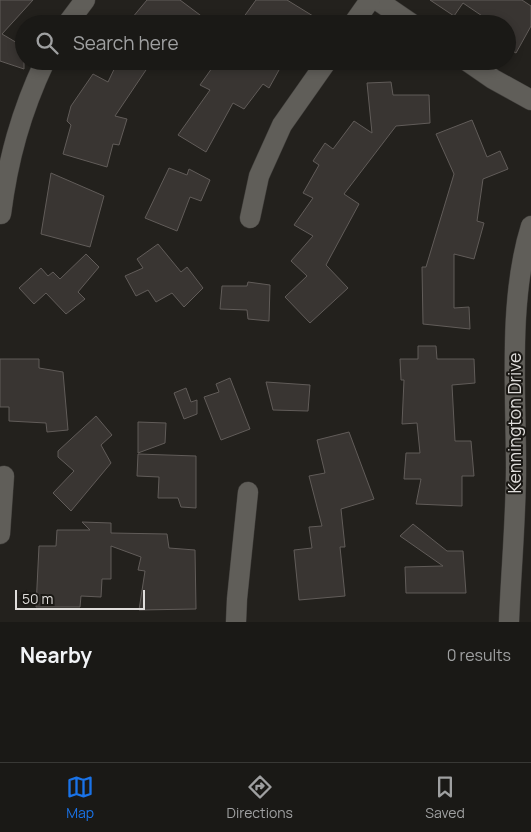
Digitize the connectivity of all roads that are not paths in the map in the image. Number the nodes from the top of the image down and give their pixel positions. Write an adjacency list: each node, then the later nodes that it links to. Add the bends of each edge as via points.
1 (85, 0): 4 (street)
2 (370, 0): 5 (street)
3 (377, 0): 6 (street)
4 (74, 15)
5 (359, 15)
6 (399, 15)
7 (41, 70): 11 (street, via 16,134)
8 (321, 70): 12 (street, via 282,125 259,176)
9 (480, 70): 10 (street)
10 (531, 100)
11 (1, 214)
12 (250, 218)
13 (531, 226): 15 (street, Kennington Drive, via 520,277 516,323)
14 (4, 476): 17 (street)
15 (524, 480): 19 (street, Kennington Drive)
16 (248, 492): 18 (street)
17 (0, 534)
18 (236, 622)
19 (509, 622)

